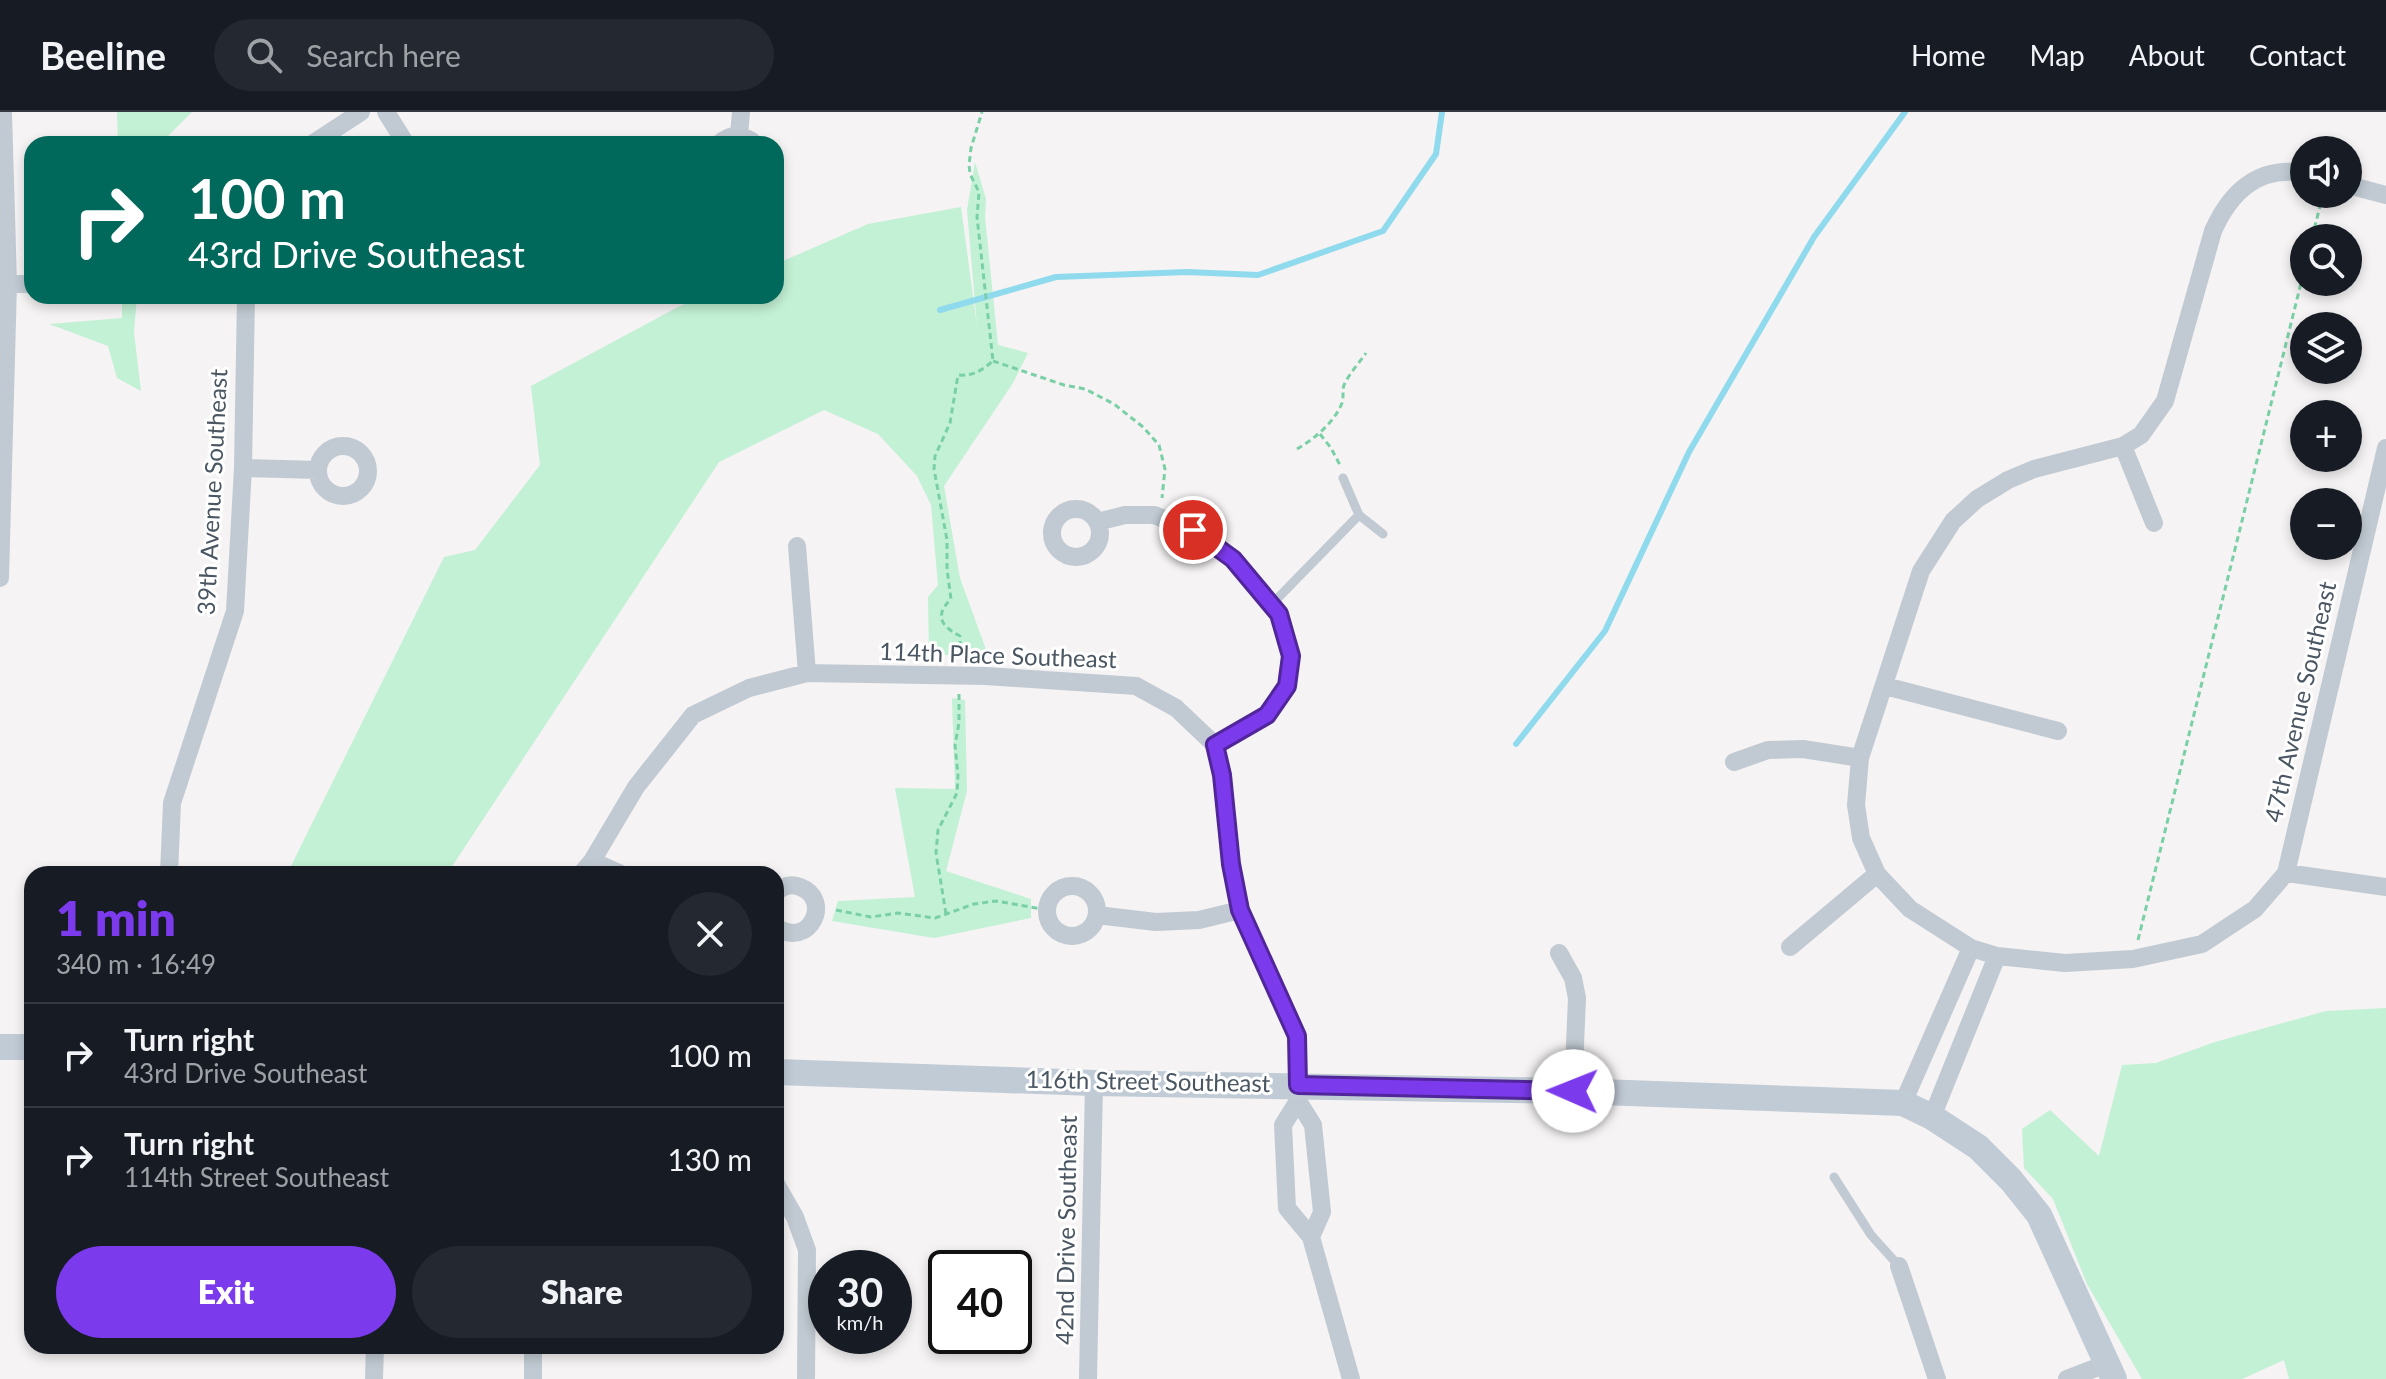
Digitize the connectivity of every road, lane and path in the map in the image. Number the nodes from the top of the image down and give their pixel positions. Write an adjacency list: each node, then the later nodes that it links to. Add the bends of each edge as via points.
1 (3, 112): 12 (street)
2 (361, 112): 6 (street)
3 (386, 112): 7 (street)
4 (741, 112): 8 (street)
5 (982, 112): 16 (path, via 969,165 979,192 977,217)
6 (324, 136)
7 (401, 136)
8 (746, 136)
9 (2290, 172): 18 (street, via 2257,179 2223,210 2165,401 2141,435)
10 (2362, 189): 11 (street)
11 (2386, 195)
12 (4, 284): 28 (street)
13 (2298, 296): 56 (path)
14 (246, 304): 21 (street, 39th Avenue Southeast)
15 (1366, 353): 17 (path, via 1345,383 1344,400)
16 (993, 361): 24 (path, via 1085,389 1143,427 1159,445 1165,469); 34 (path, via 970,376 958,375 950,423 935,456 951,599 941,612 947,629 960,636)
17 (1320, 434): 20 (path); 23 (path)
18 (2123, 446): 27 (street); 35 (street, via 2008,480 1953,521 1921,571)
19 (2386, 448): 42 (street, 47th Avenue Southeast)
20 (1297, 449)
21 (243, 468): 22 (street); 40 (street, 39th Avenue Southeast, via 235,611 172,803)
22 (318, 470)
23 (1343, 478): 25 (lane)
24 (1154, 515): 26 (street); 32 (street, via 1193,530 1233,559)
25 (1359, 515): 29 (lane); 32 (lane)
26 (1097, 522)
27 (2154, 523)
28 (0, 534): 31 (street)
29 (1383, 534)
30 (797, 546): 33 (street)
31 (0, 578)
32 (1271, 605): 37 (street, via 1279,614 1291,656 1287,686 1267,715)
33 (807, 673): 34 (street, 114th Place Southeast); 41 (street, 114th Place Southeast, via 749,688 693,715 636,787)
34 (959, 676): 37 (street, 114th Place Southeast, via 1136,686 1176,708); 49 (path, via 957,793 938,830 936,853)
35 (1885, 686): 36 (street); 38 (street)
36 (2058, 731)
37 (1215, 745): 48 (street)
38 (1860, 758): 39 (street, via 1803,749 1768,750); 43 (street, via 1856,805 1861,838)
39 (1734, 762)
40 (169, 866)
41 (587, 866)
42 (2286, 873): 44 (street); 56 (street, via 2255,909 2202,944)
43 (1877, 874): 52 (street); 53 (street, via 1910,909)
44 (2386, 887)
45 (784, 888): 46 (street, via 803,887)
46 (816, 906): 49 (path, via 871,917); 51 (street, via 813,921 802,931)
47 (1047, 910): 49 (path, via 996,901); 50 (street, via 1053,927 1073,936 1088,931); 50 (street, via 1055,893 1075,886 1092,895)
48 (1240, 910): 50 (street, via 1199,920 1156,922); 62 (street, via 1297,1036)
49 (946, 914)
50 (1097, 915)
51 (784, 931)
52 (1790, 947)
53 (1971, 948): 55 (street); 63 (street)
54 (1559, 953): 61 (street, via 1577,998)
55 (1997, 956): 56 (street, via 2065,963); 64 (street)
56 (2133, 959)
57 (0, 1047): 58 (street)
58 (24, 1047)
59 (784, 1072): 60 (street, 116th Street Southeast)
60 (1094, 1083): 62 (street, 116th Street Southeast); 75 (street, 42nd Drive Southeast)
61 (1573, 1091): 62 (street, 116th Street Southeast); 63 (street, 116th Street Southeast)
62 (1298, 1093): 67 (street, via 1313,1125 1322,1212); 67 (street, via 1283,1125 1287,1208)
63 (1903, 1103): 64 (street)
64 (1932, 1117): 71 (street, via 1978,1147 2039,1215)
65 (1834, 1177): 68 (lane, via 1871,1235)
66 (784, 1198): 74 (street, via 807,1250)
67 (1311, 1237): 76 (street)
68 (1899, 1266): 77 (street)
69 (375, 1354): 72 (street)
70 (533, 1354): 73 (street)
71 (2110, 1372): 78 (street)
72 (374, 1379)
73 (533, 1379)
74 (806, 1379)
75 (1088, 1379)
76 (1351, 1379)
77 (1937, 1379)
78 (2067, 1379)

